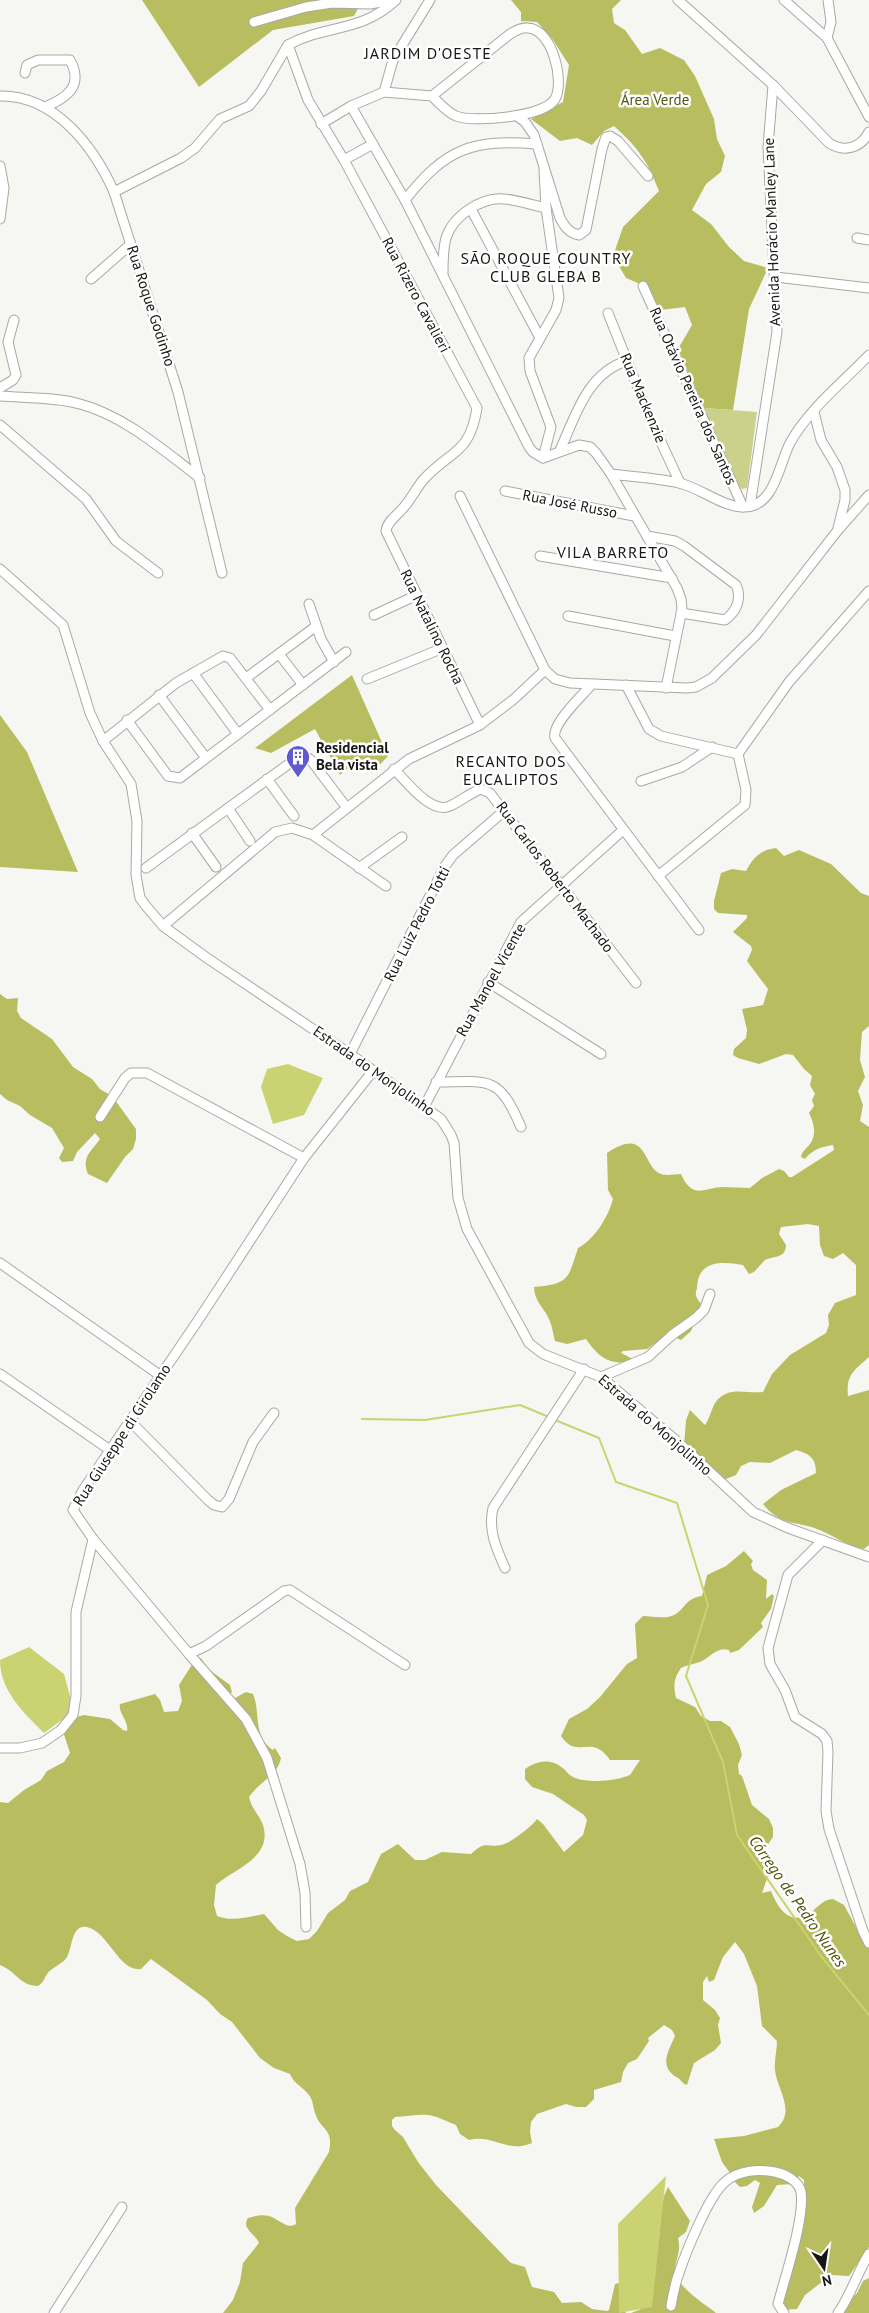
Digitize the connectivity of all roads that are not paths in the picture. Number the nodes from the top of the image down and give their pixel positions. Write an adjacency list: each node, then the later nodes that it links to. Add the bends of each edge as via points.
1 (391, 0): 7 (street, via 370,4 332,3)
2 (396, 0): 9 (street, via 369,20 305,37)
3 (430, 0): 12 (street, via 394,60)
4 (678, 0): 11 (street)
5 (784, 0): 8 (street)
6 (828, 0): 8 (street, via 831,22)
7 (254, 22)
8 (827, 38): 18 (street)
9 (288, 45): 19 (street, Rua Rizero Cavalieri, via 303,90); 27 (street, via 262,91 249,106 225,115 195,148 181,158)
10 (25, 73): 16 (street, via 26,65 38,60 70,60 75,69 72,90 65,98)
11 (774, 85): 20 (street, via 836,148 856,146); 36 (street, Avenida Horácio Manley Lane, via 768,147)
12 (384, 92): 14 (street); 15 (street)
13 (0, 96): 16 (street, Rua Roque Godinho, via 15,97)
14 (432, 96): 17 (street, via 462,118); 17 (street, via 510,34 531,28 543,37 554,55 558,90 552,103)
15 (351, 106): 19 (street); 21 (street)
16 (45, 107): 27 (street, Rua Roque Godinho, via 66,123 92,154)
17 (518, 116): 22 (street, via 530,128)
18 (869, 117)
19 (321, 124): 23 (street, Rua Rizero Cavalieri)
20 (869, 132)
21 (373, 144): 23 (street); 28 (street)
22 (537, 144): 25 (street); 28 (street, via 501,142 462,150 433,168)
23 (344, 160): 59 (street, Rua Rizero Cavalieri, via 477,408 472,432 461,449 424,479)
24 (0, 166): 31 (street, via 4,188)
25 (544, 170): 26 (street, via 565,227 579,235 586,230 590,219 606,137 618,141); 29 (street)
26 (648, 176)
27 (114, 192): 34 (street, Rua Roque Godinho)
28 (405, 200): 35 (street)
29 (546, 208): 30 (street, via 503,198 483,202); 42 (street, via 559,298)
30 (470, 209): 35 (street, via 449,232); 42 (street)
31 (0, 219)
32 (857, 238): 33 (street)
33 (869, 240)
34 (130, 244): 37 (street); 52 (street, Rua Roque Godinho, via 178,392)
35 (442, 273): 50 (street, via 529,447)
36 (776, 277): 39 (street); 57 (street, Avenida Horácio Manley Lane, via 777,332)
37 (91, 279)
38 (643, 286): 57 (street, Rua Otávio Pereira dos Santos)
39 (869, 288)
40 (608, 312): 44 (street, Rua Mackenzie)
41 (14, 320): 45 (street, via 8,342 16,375)
42 (540, 338): 50 (street, via 531,352 529,364 551,427)
43 (869, 355): 47 (street)
44 (626, 361): 49 (street, via 607,369 591,386); 53 (street, Rua Mackenzie)
45 (0, 388)
46 (0, 396): 52 (street, via 64,401 90,407 154,443)
47 (814, 412): 57 (street, via 793,438 770,491 761,501); 60 (street, via 821,440 837,467 845,490)
48 (0, 425): 64 (street, via 86,498 116,541)
49 (560, 450): 50 (street); 51 (street, via 579,445 590,447)
50 (543, 458)
51 (611, 474): 53 (street); 58 (street)
52 (200, 478): 65 (street, Rua Roque Godinho)
53 (680, 483): 57 (street)
54 (505, 491): 58 (street, Rua José Russo)
55 (869, 495): 60 (street)
56 (460, 496): 79 (street)
57 (746, 506)
58 (634, 516): 61 (street)
59 (386, 528): 68 (street, Rua Natalino Rocha)
60 (838, 530): 86 (street, via 766,623 712,678 696,687)
61 (647, 536): 66 (street); 70 (street, via 675,541 736,585 739,601 725,620)
62 (540, 556): 66 (street)
63 (0, 569): 92 (street, Estrada do Monjolinho, via 63,626 84,701)
64 (158, 573)
65 (222, 573)
66 (672, 578): 70 (street, via 681,599)
67 (869, 591): 94 (street, via 790,682)
68 (417, 595): 71 (street); 75 (street, Rua Natalino Rocha)
69 (309, 604): 73 (street)
70 (681, 613): 74 (street)
71 (374, 614)
72 (568, 616): 74 (street)
73 (315, 627): 77 (street); 78 (street)
74 (675, 636): 86 (street)
75 (443, 648): 82 (street); 90 (street, Rua Natalino Rocha)
76 (346, 652): 78 (street)
77 (279, 654): 81 (street); 85 (street)
78 (334, 662): 85 (street)
79 (545, 670): 83 (street, via 559,681); 90 (street)
80 (193, 673): 81 (street, via 226,656); 87 (street); 91 (street)
81 (246, 678): 88 (street)
82 (367, 678)
83 (592, 684): 84 (street); 103 (street, via 558,724 555,738)
84 (626, 684): 86 (street); 93 (street, via 648,728 661,736)
85 (303, 685): 88 (street)
86 (666, 688)
87 (159, 695): 89 (street); 95 (street)
88 (270, 710): 91 (street)
89 (126, 720): 92 (street); 95 (street, via 172,778 180,778)
90 (480, 725): 96 (street)
91 (238, 734): 95 (street)
92 (103, 741): 114 (street, Estrada do Monjolinho, via 130,784 137,821 136,875 140,898)
93 (712, 747): 94 (street); 98 (street, via 682,767)
94 (738, 754): 111 (street, via 746,790 745,805)
95 (206, 758)
96 (394, 769): 100 (street); 101 (street, Rua Carlos Roberto Machado, via 433,806 446,808 481,789 490,793)
97 (266, 779): 99 (street); 100 (street, via 298,756 307,757); 102 (street)
98 (641, 781)
99 (228, 808): 104 (street); 107 (street)
100 (347, 808): 105 (street)
101 (504, 811): 113 (street, Rua Carlos Roberto Machado); 118 (street, Rua Luiz Pedro Totti, via 444,866)
102 (294, 816)
103 (623, 830): 111 (street); 113 (street, Rua Manoel Vicente)
104 (192, 833): 108 (street); 109 (street)
105 (313, 835): 110 (street); 114 (street, via 292,828 275,832)
106 (402, 837): 110 (street)
107 (250, 841)
108 (146, 868)
109 (216, 868)
110 (359, 868): 112 (street)
111 (658, 876): 115 (street)
112 (386, 886)
113 (562, 886): 116 (street, Rua Manoel Vicente, via 522,922); 117 (street, Rua Carlos Roberto Machado)
114 (163, 926): 118 (street, Estrada do Monjolinho)
115 (699, 930)
116 (488, 982): 119 (street); 121 (street, Rua Manoel Vicente)
117 (636, 983)
118 (350, 1054): 120 (street, Estrada do Monjolinho)
119 (601, 1054)
120 (374, 1071): 122 (street, Estrada do Monjolinho); 125 (street, Rua Giuseppe di Girolamo)
121 (436, 1082): 122 (street, Rua Manoel Vicente); 124 (street, via 481,1082 495,1086 507,1097)
122 (424, 1107): 128 (street, Estrada do Monjolinho, via 441,1119 451,1135 458,1198 467,1229 529,1343 543,1354)
123 (100, 1118): 125 (street, via 125,1078 138,1072)
124 (520, 1127)
125 (304, 1158): 130 (street, Rua Giuseppe di Girolamo)
126 (0, 1263): 130 (street)
127 (710, 1294): 131 (street, via 704,1310 648,1357)
128 (584, 1369): 131 (street, Estrada do Monjolinho); 138 (street, via 493,1508 492,1538)
129 (0, 1374): 134 (street)
130 (161, 1376): 133 (street, Rua Giuseppe di Girolamo)
131 (601, 1377): 136 (street, Estrada do Monjolinho, via 753,1512)
132 (274, 1413): 133 (street, via 253,1442 229,1499 222,1507 208,1500)
133 (130, 1421): 134 (street, Rua Giuseppe di Girolamo)
134 (110, 1450): 135 (street, Rua Giuseppe di Girolamo, via 73,1507)
135 (93, 1539): 139 (street, Rua Giuseppe di Girolamo); 141 (street, via 76,1612 73,1715 61,1730 42,1743)
136 (824, 1540): 137 (street, Estrada do Monjolinho); 143 (street, via 788,1575 768,1648 773,1671 785,1690 795,1717 822,1734 827,1741 826,1811 829,1829)
137 (869, 1557)
138 (505, 1568)
139 (189, 1654): 140 (street, via 290,1590); 142 (street, Rua Giuseppe di Girolamo, via 246,1720 267,1758 300,1864)
140 (405, 1665)
141 (0, 1748)
142 (306, 1927)
143 (869, 1943)
144 (122, 2207): 147 (street)
145 (869, 2254): 149 (street)
146 (671, 2306): 148 (street, via 678,2274 715,2192 725,2181 740,2174 768,2171 796,2182 801,2190 794,2241 778,2304)
147 (54, 2313)
148 (784, 2313)
149 (838, 2313)

